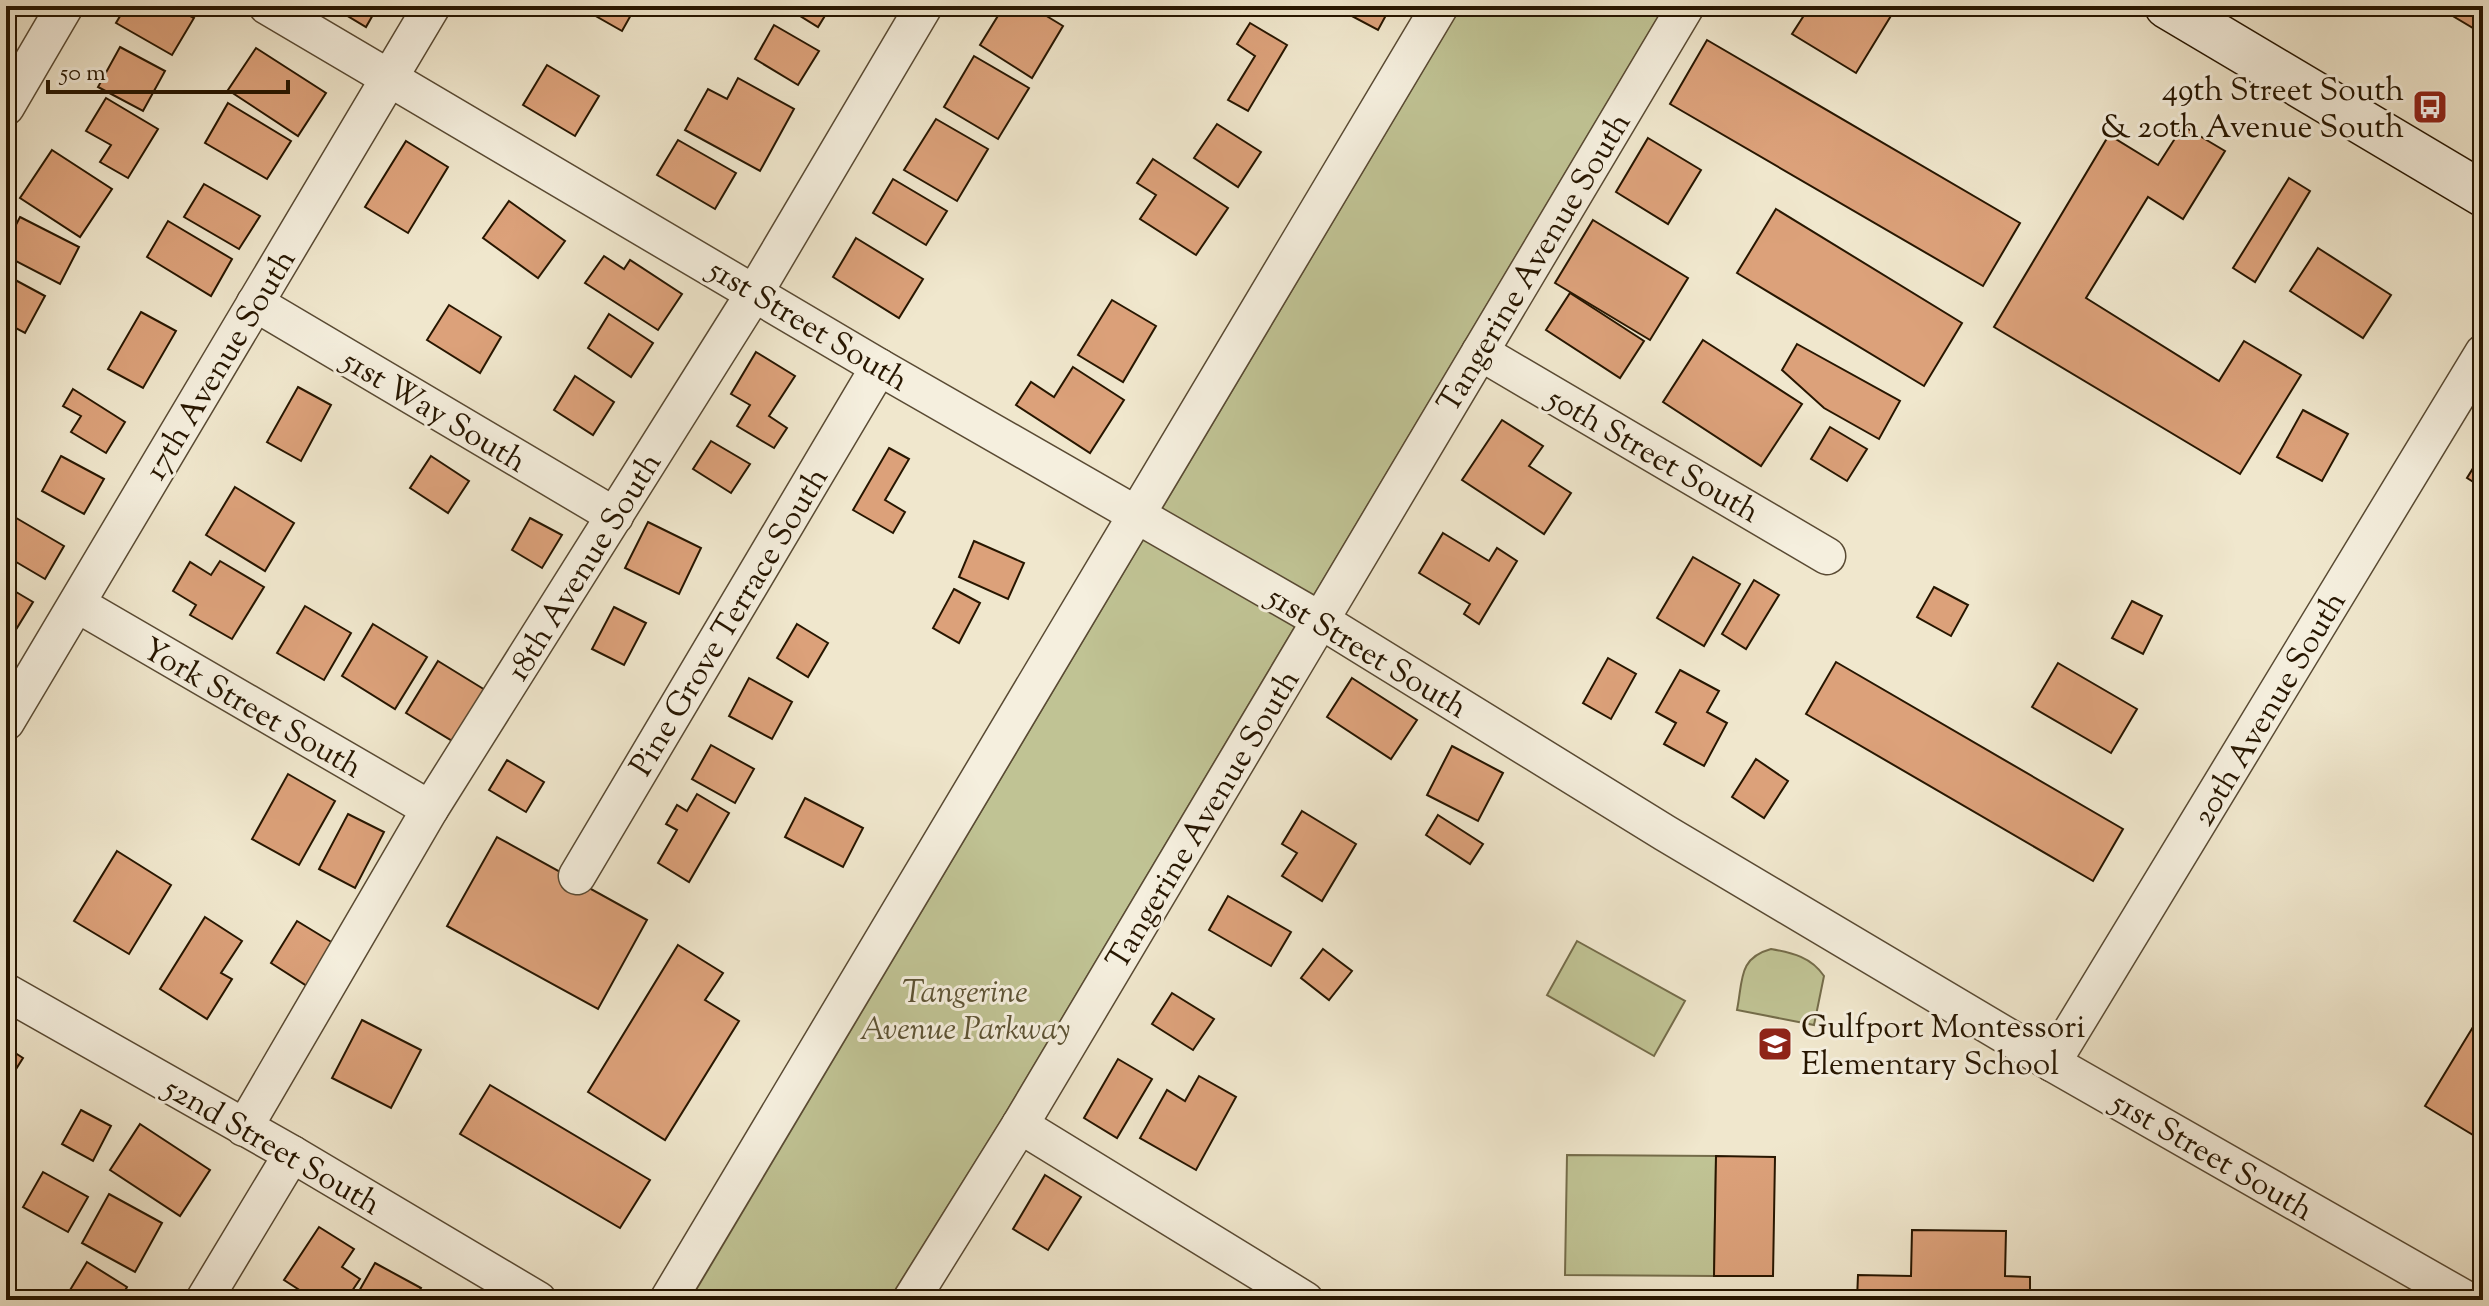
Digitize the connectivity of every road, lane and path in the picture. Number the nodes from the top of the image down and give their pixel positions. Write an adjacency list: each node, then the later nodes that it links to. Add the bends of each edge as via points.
1 (65, 6): 9 (street)
2 (267, 6): 8 (street, 51st Street South)
3 (432, 6): 8 (street, 17th Avenue South)
4 (924, 6): 11 (street, 18th Avenue South)
5 (1440, 6): 16 (street)
6 (1686, 6): 13 (street, Tangerine Avenue South)
7 (2167, 6): 10 (main road)
8 (387, 79): 11 (street, 51st Street South); 12 (street, 17th Avenue South)
9 (6, 107)
10 (2483, 194)
11 (755, 292): 15 (street, 51st Street South); 17 (street, 18th Avenue South)
12 (255, 303): 17 (street, 51st Way South); 19 (street, 17th Avenue South)
13 (1480, 352): 18 (street, 50th Street South); 20 (street, Tangerine Avenue South)
14 (2483, 353): 25 (street, 20th Avenue South)
15 (879, 367): 16 (street, 51st Street South); 23 (street, Pine Grove Terrace South)
16 (1137, 515): 20 (street, 51st Street South); 31 (street)
17 (615, 516): 22 (street, 18th Avenue South)
18 (1827, 556)
19 (77, 604): 21 (street, 17th Avenue South); 22 (street, York Street South)
20 (1320, 620): 25 (street, 51st Street South); 26 (street, Tangerine Avenue South)
21 (6, 722)
22 (430, 809): 27 (street, 18th Avenue South)
23 (577, 876)
24 (6, 992): 27 (street, 52nd Street South)
25 (2052, 1063): 34 (street, 51st Street South)
26 (1020, 1125): 32 (street, Tangerine Avenue South); 33 (street)
27 (244, 1128): 28 (street, 52nd Street South)
28 (292, 1154): 29 (street); 30 (street, 52nd Street South)
29 (204, 1300)
30 (538, 1300)
31 (668, 1300)
32 (911, 1300)
33 (1305, 1300)
34 (2467, 1300)

